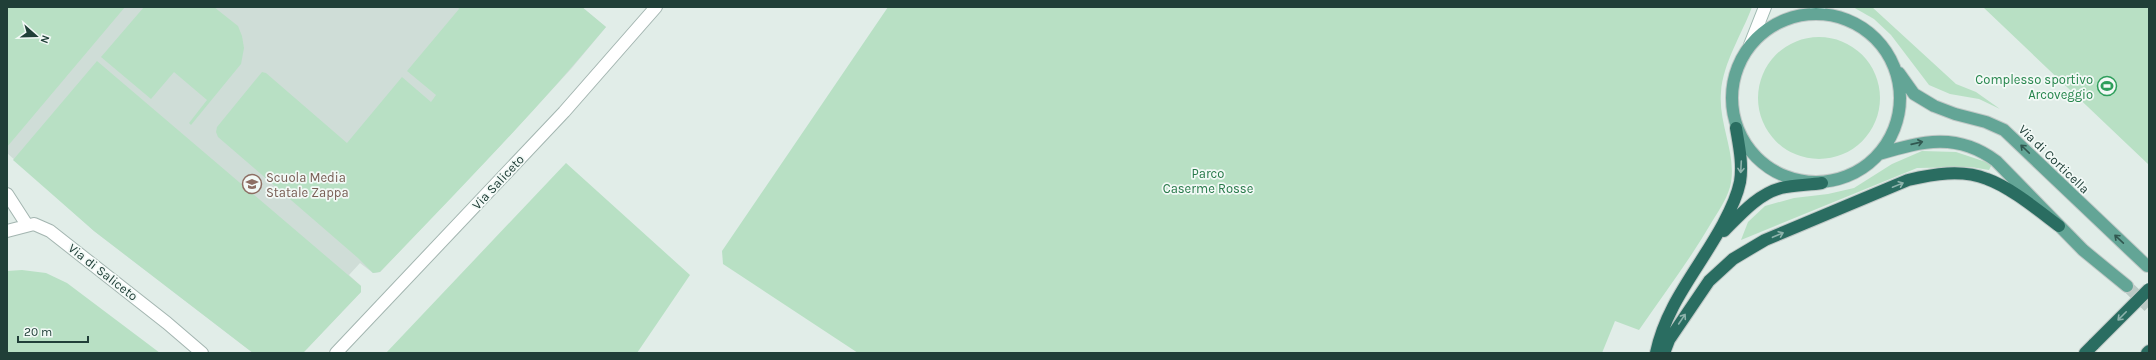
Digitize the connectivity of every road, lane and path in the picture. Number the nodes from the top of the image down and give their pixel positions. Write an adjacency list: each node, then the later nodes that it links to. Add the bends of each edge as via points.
1 (656, 7): 19 (street, Via Saliceto, via 564,112)
2 (1766, 7): 4 (street)
3 (1819, 10): 4 (main road, Via di Corticella, via 1782,21 1765,31); 5 (main road, Via di Corticella, via 1857,25 1880,44)
4 (1750, 45): 6 (main road, Via di Corticella, via 1739,64 1732,85 1732,107)
5 (1894, 65): 7 (main road, via 1900,88 1899,112 1892,134); 14 (main road, Via di Corticella, one-way to 5, via 2004,130 1934,106 1914,94)
6 (1736, 128): 8 (main road, Via di Corticella, via 1747,147 1767,167 1800,182); 13 (highway, one-way to 13, via 1742,162 1740,183)
7 (1879, 154): 8 (main road, Via di Corticella, via 1863,168 1844,179); 11 (main road, one-way to 11, via 1924,142 1945,141 1984,152 1996,161)
8 (1822, 183): 13 (highway, via 1780,188 1766,195 1744,211)
9 (7, 194): 10 (street)
10 (27, 225): 12 (street); 18 (street, Via di Saliceto, via 40,225 50,231)
11 (2059, 226): 15 (main road, via 2083,250); 21 (highway, one-way to 11, via 1669,340 1710,281 1733,259 1765,240 1908,180 1933,174 1973,175 1988,179)
12 (7, 231)
13 (1714, 241): 20 (highway, via 1668,316)
14 (2147, 266)
15 (2127, 286)
16 (2149, 289): 17 (highway, one-way to 17, bridge)
17 (2090, 349)
18 (202, 353)
19 (336, 353)
20 (1656, 353)
21 (1664, 353)

